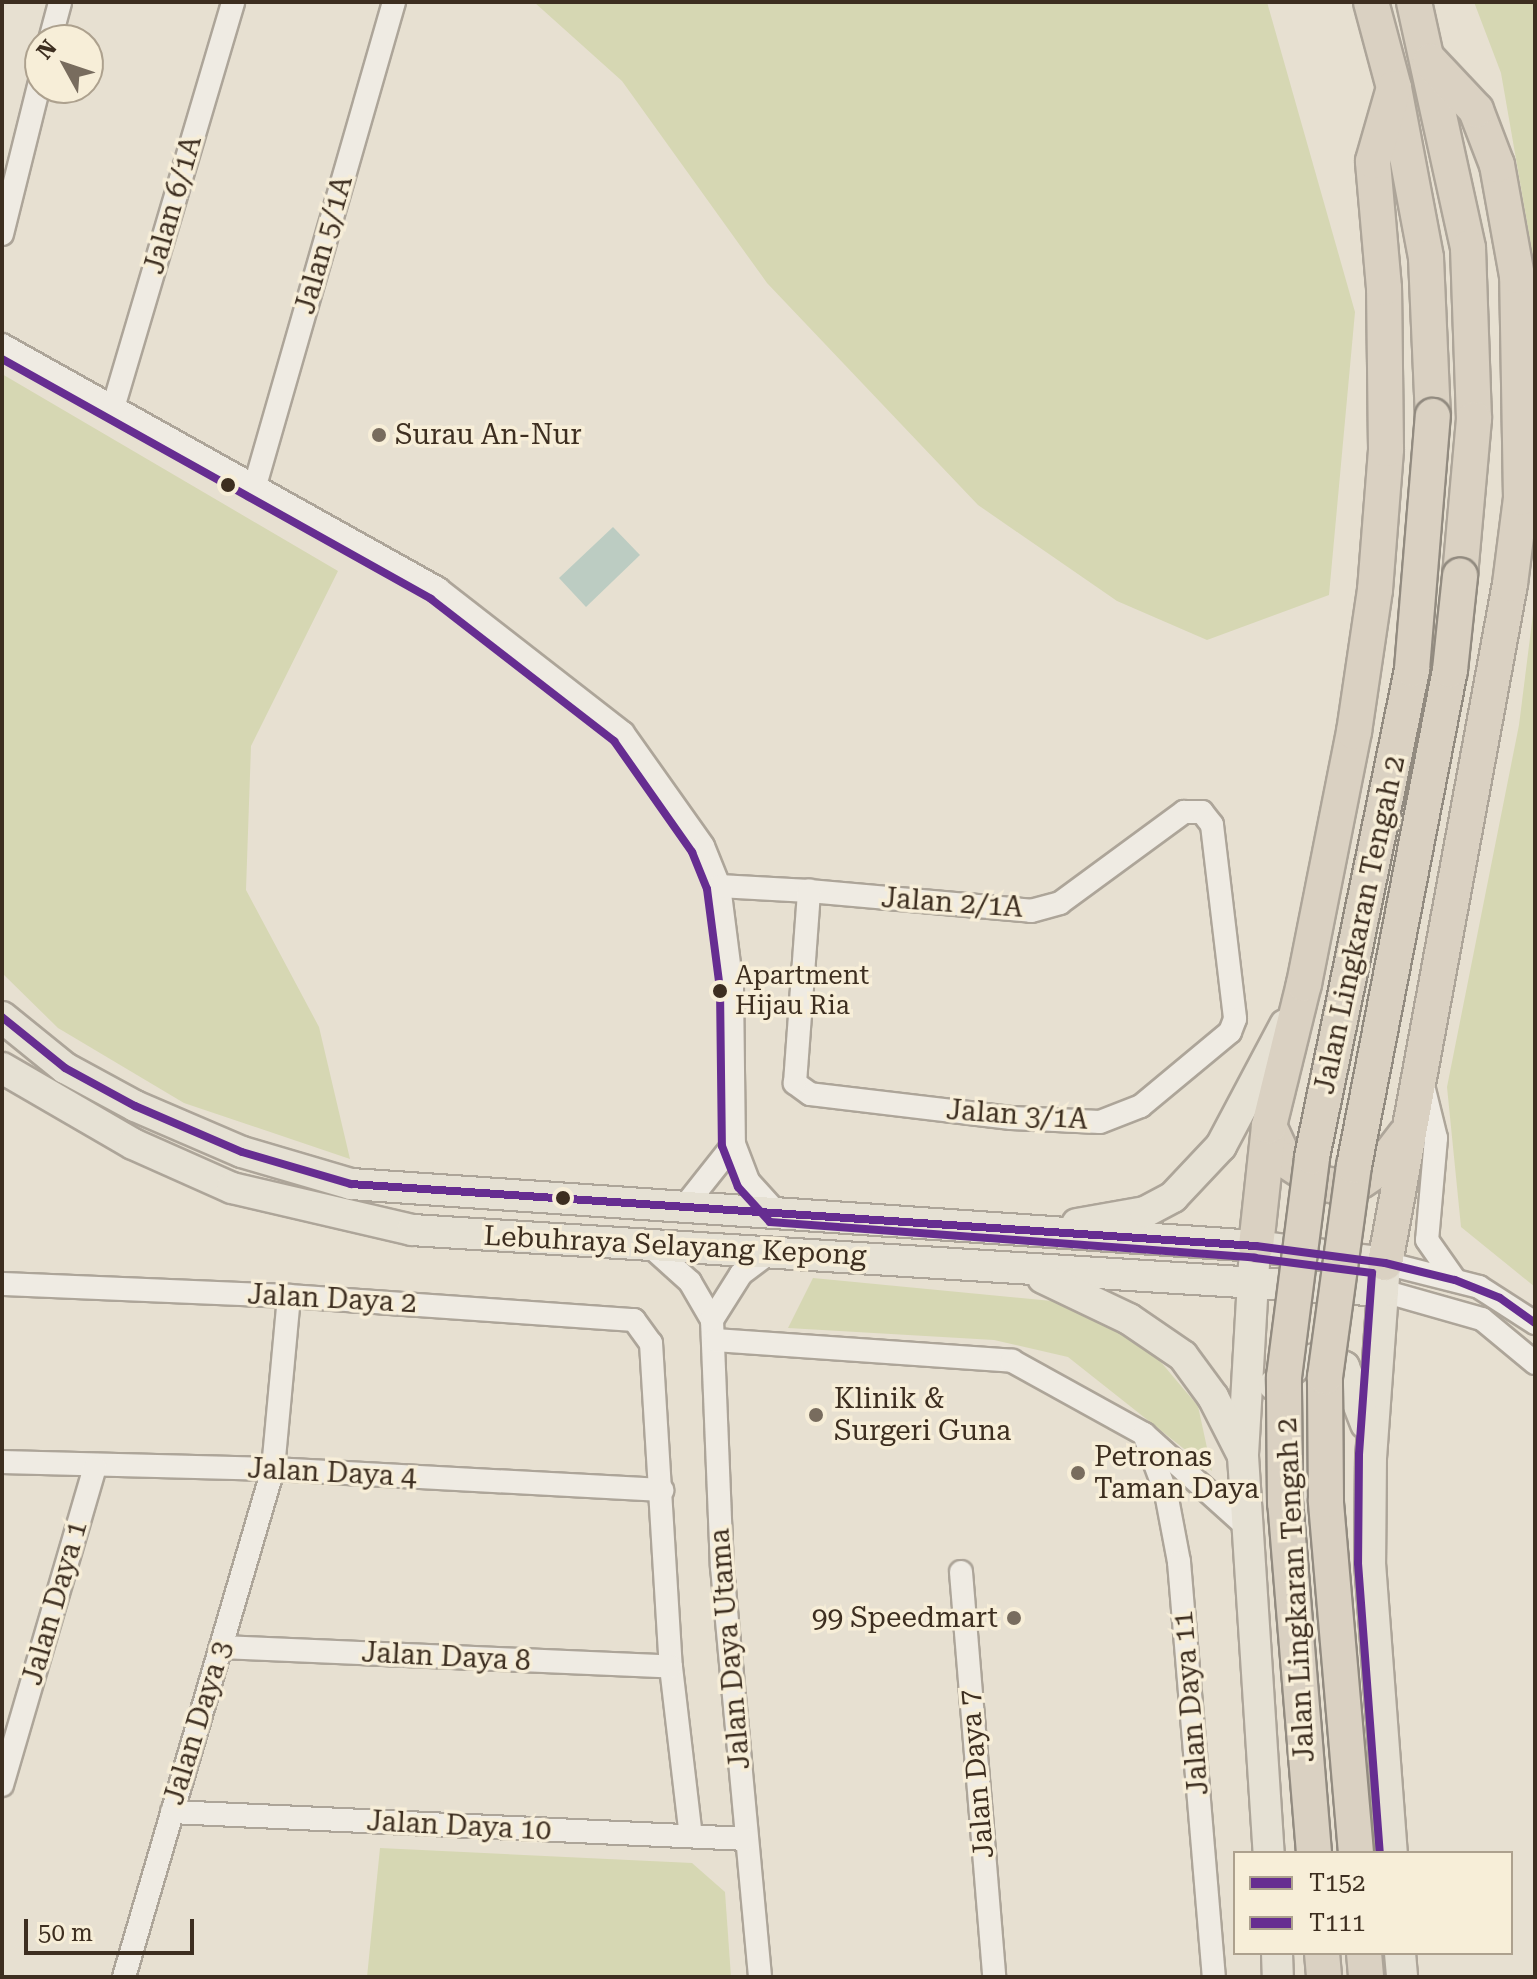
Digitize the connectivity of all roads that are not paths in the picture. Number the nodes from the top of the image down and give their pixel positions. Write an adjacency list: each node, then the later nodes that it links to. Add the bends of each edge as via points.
1 (60, 2): 6 (street)
2 (233, 2): 12 (street, Jalan 6/1A)
3 (394, 2): 13 (street, Jalan 5/1A)
4 (1371, 2): 8 (highway, Jalan Lingkaran Tengah 2)
5 (1414, 2): 7 (highway, Jalan Lingkaran Tengah 2)
6 (54, 24)
7 (1430, 61): 20 (highway, via 1476,110 1497,165 1517,276 1521,498 1508,599); 57 (highway, Jalan Lingkaran Tengah 2, bridge, via 1468,248 1474,419 1450,670 1354,1166 1325,1377 1326,1500)
8 (1394, 88): 17 (highway, via 1373,161 1384,288 1386,449 1375,590 1354,732); 56 (highway, Jalan Lingkaran Tengah 2, bridge, via 1426,258 1433,416 1412,669 1312,1157 1284,1377 1285,1503)
9 (34, 104): 10 (street)
10 (2, 234)
11 (2, 345): 12 (street)
12 (113, 408): 13 (street)
13 (254, 489): 15 (street, via 438,589 623,733 703,846)
14 (1202, 812): 16 (street, Jalan 2/1A, via 1184,812 1060,903 1031,911); 16 (street, Jalan 3/1A, via 1212,825 1235,1019 1230,1032 1141,1106 1100,1122 1011,1118 801,1090 795,1083)
15 (719, 886): 16 (street, Jalan 2/1A); 23 (street, via 732,988)
16 (809, 891)
17 (1304, 984): 21 (highway); 26 (main road, via 1241,1116 1173,1197 1145,1212)
18 (2, 1017): 24 (main road, Lebuhraya Selayang Kepong, via 65,1068 135,1106 242,1152 351,1184)
19 (2, 1068): 27 (main road, Lebuhraya Selayang Kepong, via 133,1144 232,1188 280,1202 412,1230)
20 (1419, 1072): 22 (highway); 32 (street, via 1436,1138 1427,1240)
21 (1269, 1126): 22 (highway, via 1292,1166 1335,1186 1361,1181 1379,1169); 28 (highway)
22 (1408, 1130): 31 (highway)
23 (734, 1144): 24 (street); 25 (street, via 748,1181)
24 (684, 1207): 25 (main road, Lebuhraya Selayang Kepong)
25 (776, 1212): 26 (main road, Lebuhraya Selayang Kepong)
26 (1028, 1233): 28 (main road, Lebuhraya Selayang Kepong)
27 (647, 1243): 29 (main road, Lebuhraya Selayang Kepong); 37 (street, Jalan Daya Utama, via 690,1282)
28 (1256, 1246): 31 (main road, Lebuhraya Selayang Kepong); 34 (main road)
29 (773, 1250): 30 (main road, Lebuhraya Selayang Kepong); 37 (street, via 741,1274)
30 (1029, 1270): 34 (main road, Lebuhraya Selayang Kepong); 41 (main road, via 1129,1319 1183,1356 1213,1397)
31 (1384, 1277): 32 (street); 34 (main road, Lebuhraya Selayang Kepong); 38 (street, via 1482,1319); 42 (main road)
32 (1455, 1280): 36 (street, via 1500,1298)
33 (2, 1284): 35 (street, Jalan Daya 2)
34 (1253, 1284): 39 (main road)
35 (289, 1296): 45 (street, Jalan Daya 3); 46 (street, Jalan Daya 2, via 634,1320 651,1343)
36 (1535, 1323)
37 (713, 1330): 40 (street, via 1012,1361); 54 (street, Jalan Daya Utama, via 722,1567)
38 (1535, 1363)
39 (1245, 1426): 41 (main road); 42 (main road, via 1282,1374 1302,1361 1324,1358 1344,1367 1355,1386)
40 (1144, 1434): 47 (street); 66 (street, Jalan Daya 11, via 1166,1493 1179,1562)
41 (1243, 1456): 47 (main road)
42 (1371, 1456): 58 (main road, via 1370,1563)
43 (2, 1462): 44 (street, Jalan Daya 4)
44 (95, 1467): 45 (street, Jalan Daya 4); 51 (street, Jalan Daya 1)
45 (273, 1469): 46 (street, Jalan Daya 4); 49 (street, Jalan Daya 3)
46 (662, 1490): 50 (street)
47 (1245, 1525): 55 (main road)
48 (961, 1572): 65 (street, Jalan Daya 7)
49 (221, 1647): 50 (street, Jalan Daya 8); 52 (street, Jalan Daya 3)
50 (671, 1667): 53 (street)
51 (2, 1785)
52 (172, 1812): 53 (street, Jalan Daya 10); 63 (street, Jalan Daya 3)
53 (691, 1836): 54 (street, Jalan Daya 10)
54 (746, 1839): 64 (street, Jalan Daya Utama)
55 (1269, 1851)
56 (1314, 1851)
57 (1356, 1851)
58 (1392, 1851)
59 (1277, 1955): 67 (main road)
60 (1322, 1955): 68 (highway)
61 (1364, 1955): 69 (highway)
62 (1400, 1955): 70 (main road)
63 (124, 1977)
64 (760, 1977)
65 (994, 1977)
66 (1214, 1977)
67 (1278, 1977)
68 (1324, 1977)
69 (1366, 1977)
70 (1402, 1977)

